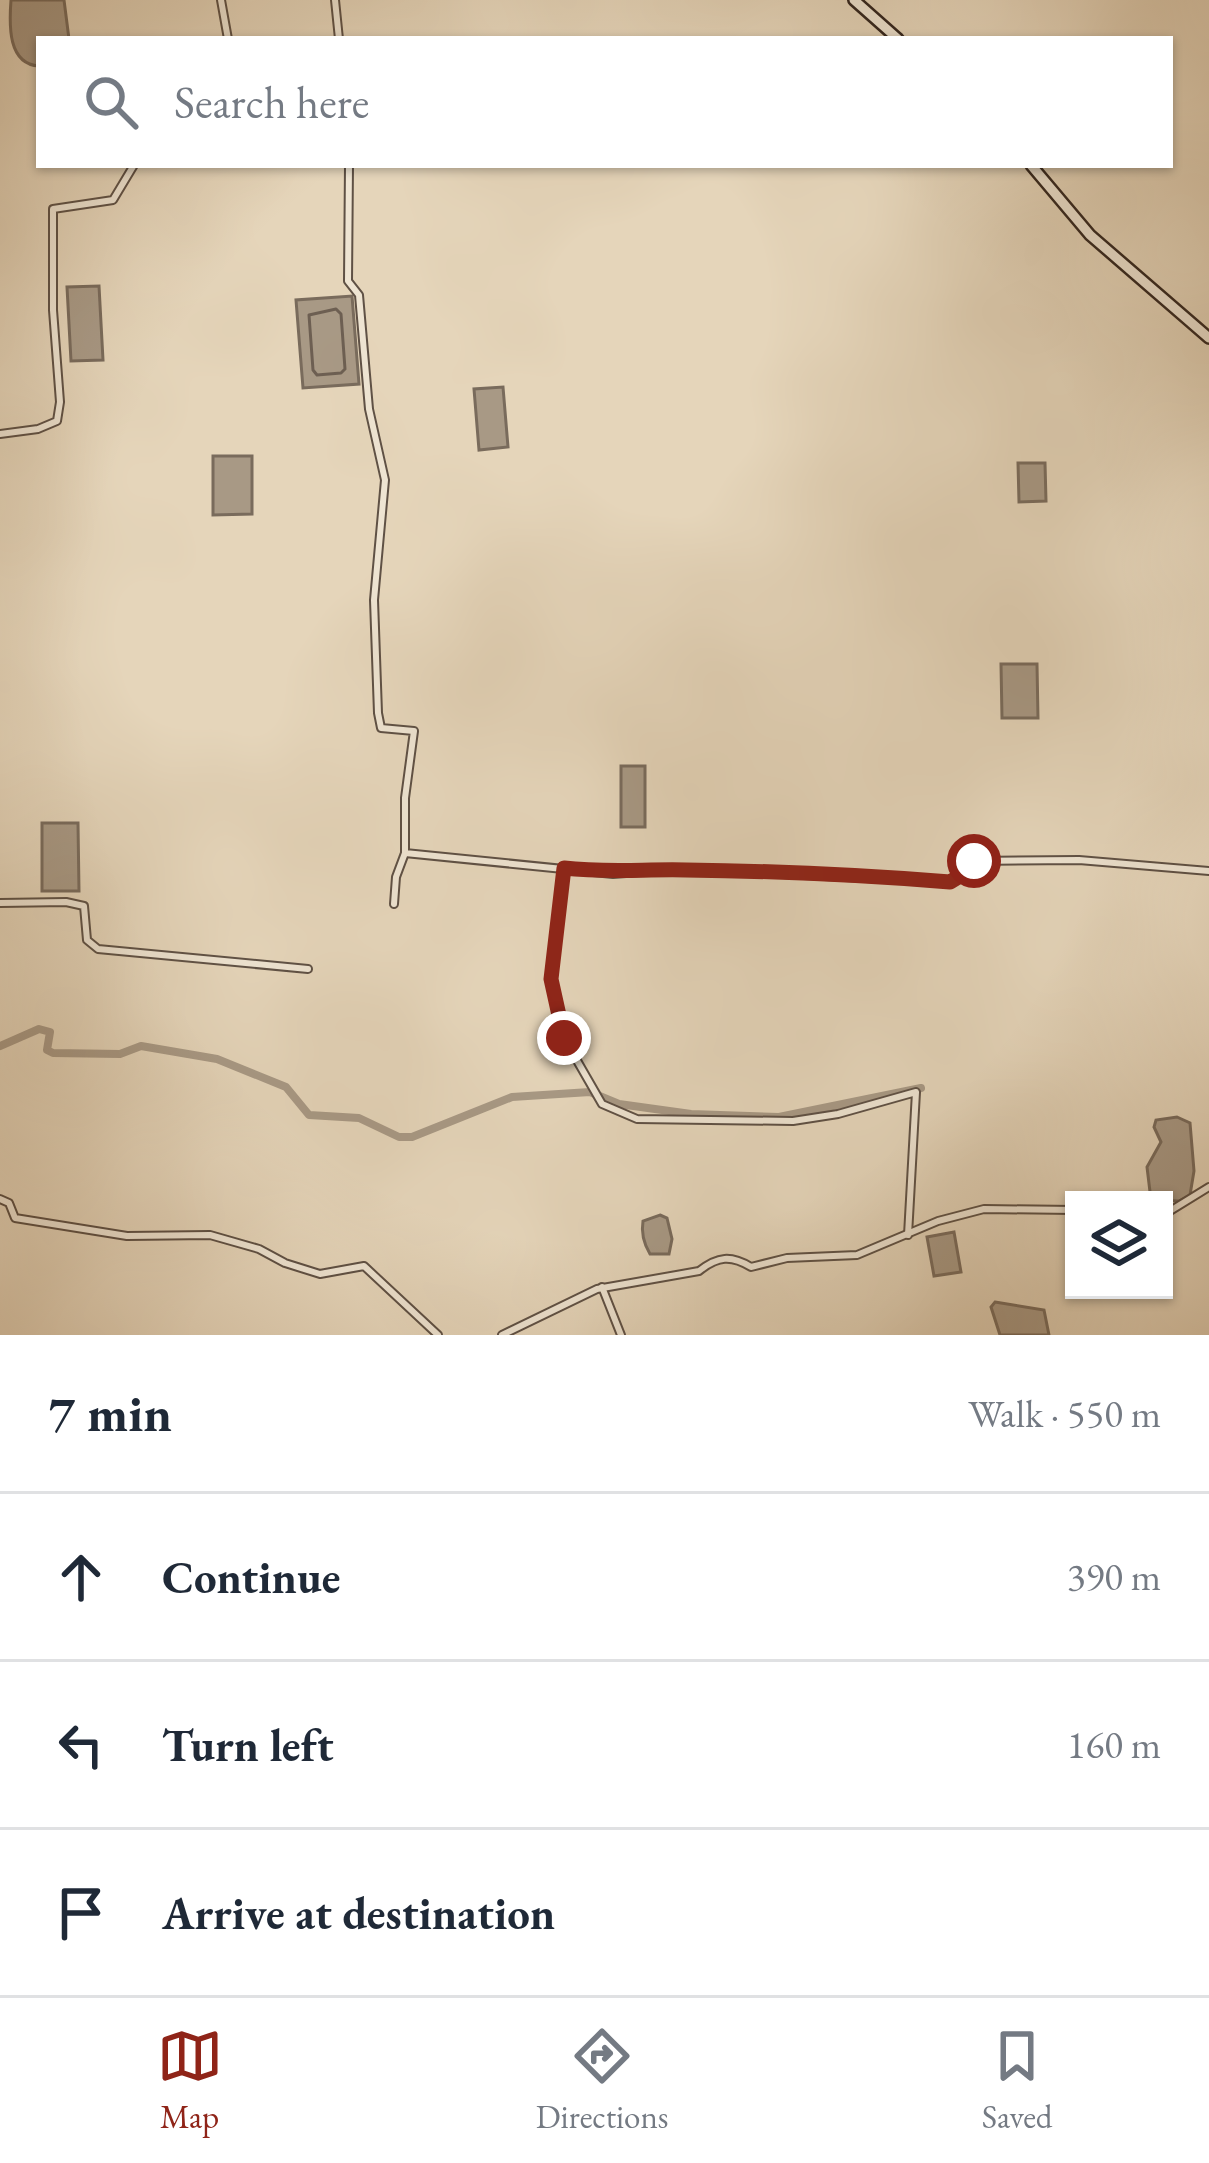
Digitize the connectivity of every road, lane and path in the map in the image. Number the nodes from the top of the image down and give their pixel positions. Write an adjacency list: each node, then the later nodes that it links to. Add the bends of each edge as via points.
1 (221, 0): 4 (street)
2 (335, 0): 5 (street)
3 (854, 0): 6 (main road)
4 (227, 36)
5 (339, 36)
6 (895, 36)
7 (132, 168): 11 (street, via 113,200 53,209 57,421)
8 (349, 168): 12 (street, via 348,281 359,296 385,480 374,600 378,712 381,728 414,731)
9 (1033, 168): 10 (main road, via 1090,236)
10 (1209, 338)
11 (0, 434)
12 (405, 853): 13 (street); 16 (street)
13 (564, 868): 14 (street, via 950,882 974,861); 22 (street, via 551,979 564,1038 602,1105 637,1119 793,1121 916,1092)
14 (1209, 871)
15 (0, 903): 17 (street, via 83,906 87,940 98,949)
16 (394, 904)
17 (308, 969)
18 (1209, 1187): 20 (street)
19 (0, 1199): 24 (street, via 15,1218 128,1236 210,1235 320,1274 364,1266)
20 (1173, 1209)
21 (1065, 1210): 22 (street, via 984,1209)
22 (908, 1235): 23 (street, via 857,1255 751,1267 734,1257)
23 (602, 1287): 25 (street); 26 (street)
24 (438, 1335)
25 (502, 1335)
26 (621, 1335)

